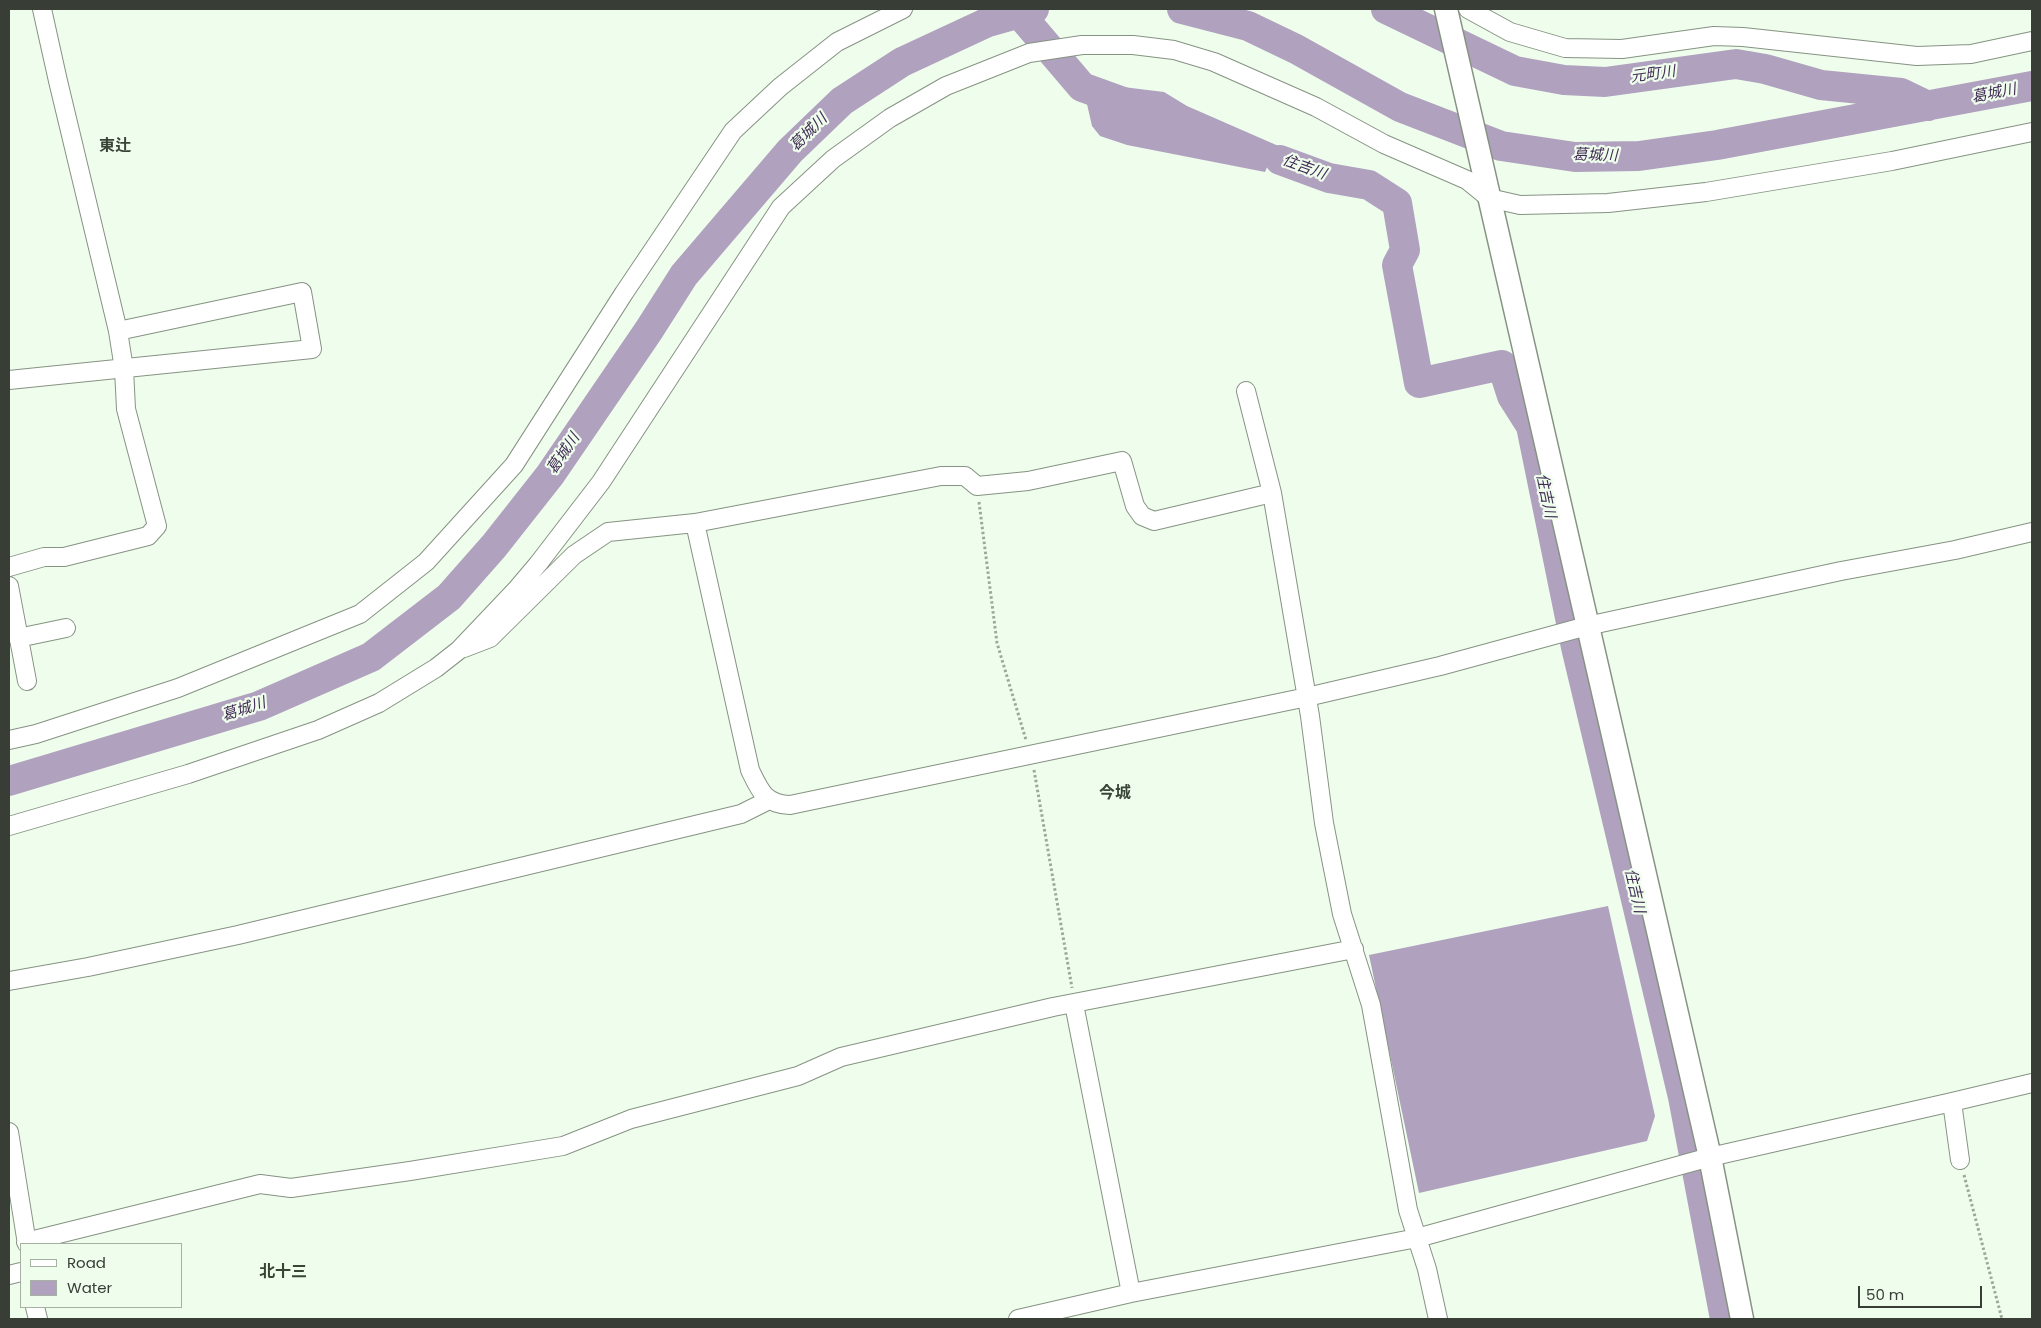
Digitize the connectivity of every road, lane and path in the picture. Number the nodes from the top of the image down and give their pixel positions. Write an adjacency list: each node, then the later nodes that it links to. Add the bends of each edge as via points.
1 (42, 9): 8 (street)
2 (1446, 9): 7 (street)
3 (1468, 9): 5 (street, via 1510,32 1566,48 1622,49 1714,36 1917,56 1971,54)
4 (898, 10): 24 (street, via 837,42 780,87 733,131 514,465 426,562 360,614 178,688)
5 (2032, 41)
6 (2032, 132): 7 (street, via 1892,161 1706,192 1608,203 1520,205)
7 (1487, 189): 19 (street); 21 (street, via 1384,144 1316,108 1214,62 1174,50 1133,45 1082,45 1029,52 946,86 883,123 833,159 781,207 601,482 538,564)
8 (118, 331): 9 (street); 9 (street, via 302,292 312,349)
9 (124, 369): 10 (street); 16 (street, via 126,410 157,526 148,536)
10 (9, 380)
11 (1246, 390): 13 (street)
12 (977, 486): 13 (street, via 1028,481 1122,462 1135,506 1142,516 1154,521); 14 (street, via 965,476 941,476); 25 (path, via 997,643)
13 (1272, 493): 23 (street)
14 (695, 522): 21 (street, via 608,532 574,555 490,638); 26 (street, via 750,770 760,791)
15 (2032, 532): 19 (street)
16 (9, 567)
17 (9, 586): 20 (street)
18 (66, 628): 20 (street)
19 (1579, 629): 23 (street); 34 (street)
20 (18, 638): 22 (street)
21 (459, 650): 27 (street, via 379,703 318,730 188,774)
22 (27, 681)
23 (1307, 697): 25 (street); 28 (street, via 1324,823 1342,914)
24 (9, 740)
25 (1031, 756): 26 (street, via 790,806); 30 (path)
26 (769, 800): 29 (street, via 741,814 248,933)
27 (9, 826)
28 (1354, 949): 30 (street); 36 (street, via 1371,1005 1408,1210)
29 (9, 981)
30 (1074, 1004): 37 (street, via 841,1056 798,1076 631,1119 563,1146 291,1188 260,1184); 38 (street)
31 (2032, 1082): 32 (street)
32 (1952, 1102): 34 (street); 35 (street)
33 (9, 1132): 37 (street)
34 (1700, 1160): 36 (street); 41 (street)
35 (1960, 1160): 42 (path)
36 (1417, 1238): 38 (street); 40 (street)
37 (26, 1243)
38 (1131, 1293): 39 (street)
39 (1018, 1319)
40 (1438, 1319)
41 (1742, 1319)
42 (2002, 1319)

